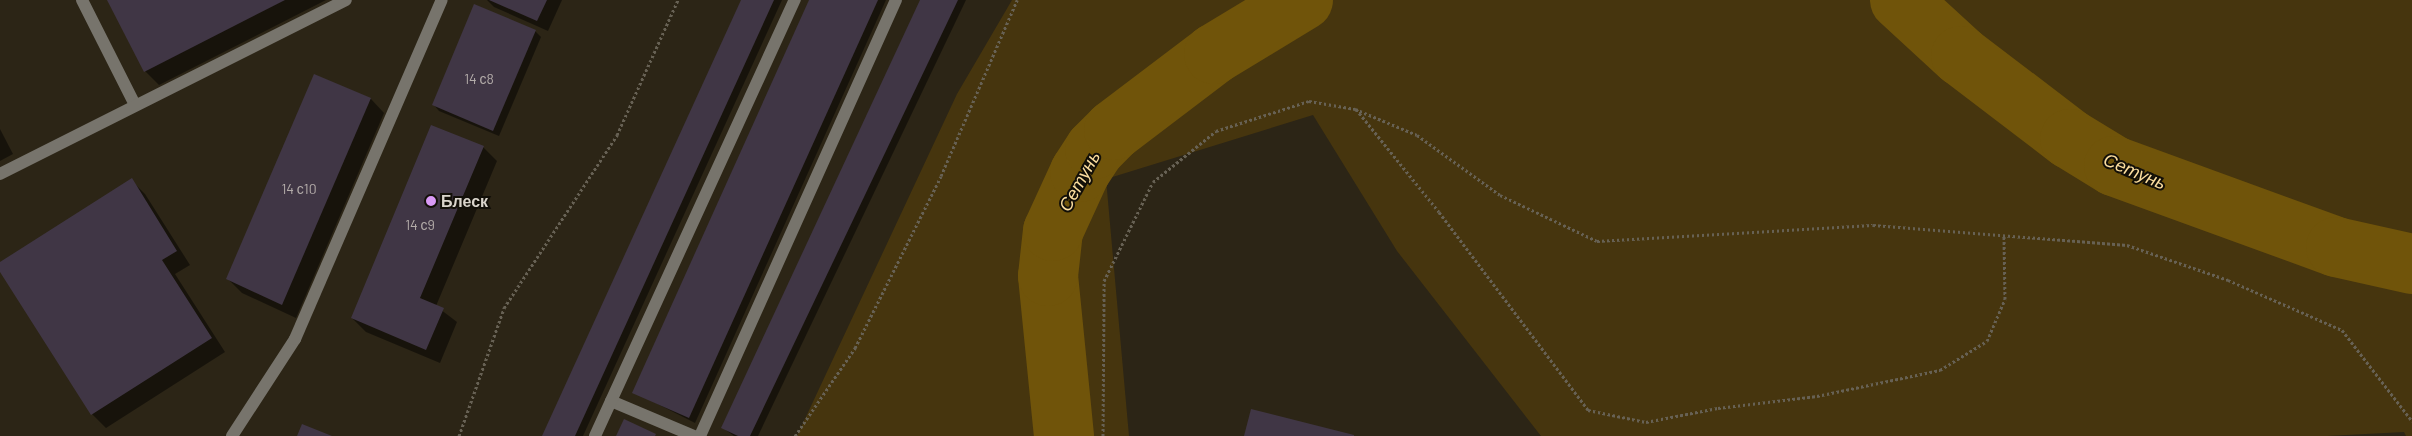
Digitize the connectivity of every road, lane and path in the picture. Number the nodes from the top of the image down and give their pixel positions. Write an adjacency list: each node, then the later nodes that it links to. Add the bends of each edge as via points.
1 (82, 0): 8 (lane)
2 (346, 0): 8 (lane)
3 (442, 0): 14 (lane, via 295,339)
4 (678, 0): 15 (path, via 617,135 504,308)
5 (795, 0): 12 (lane)
6 (896, 0): 18 (lane)
7 (1017, 0): 19 (path, via 941,176 855,348)
8 (135, 105): 10 (lane)
9 (1355, 109): 11 (path, via 1417,135 1500,195 1597,241 1873,225); 11 (path, via 1440,212 1588,410 1646,422 1718,408 1817,396 1940,370 1987,341 2005,299); 20 (path, via 1309,101 1216,131 1153,182 1104,281)
10 (0, 174)
11 (2004, 235): 13 (path, via 2127,245 2228,280 2342,330)
12 (611, 402): 16 (lane); 17 (lane)
13 (2412, 421)
14 (232, 436)
15 (459, 436)
16 (595, 436)
17 (694, 436)
18 (700, 436)
19 (795, 436)
20 (1103, 436)

